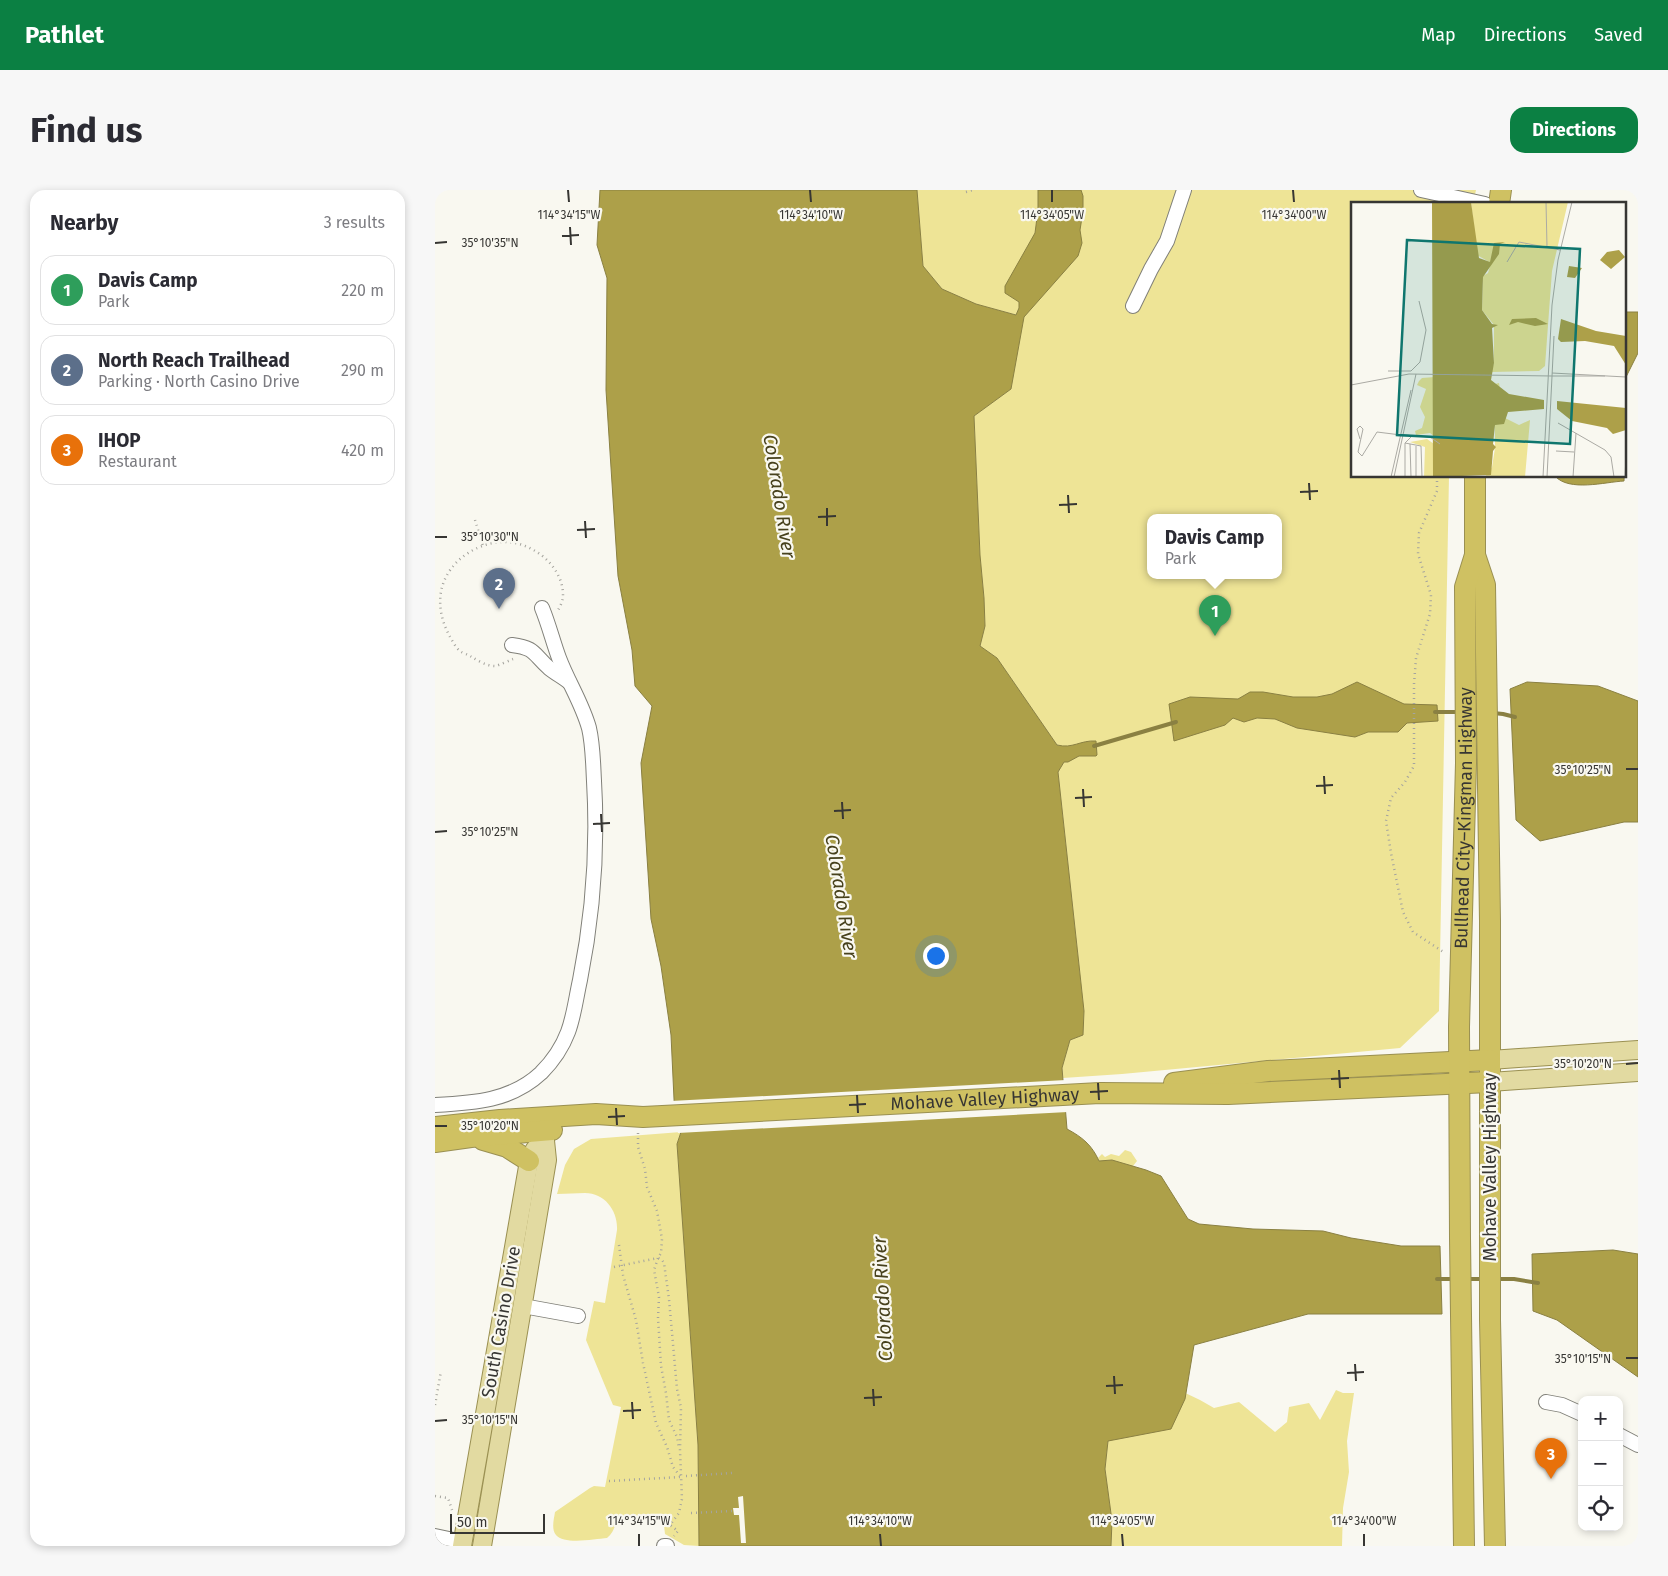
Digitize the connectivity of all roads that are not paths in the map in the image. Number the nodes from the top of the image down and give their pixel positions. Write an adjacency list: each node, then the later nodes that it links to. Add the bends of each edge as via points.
1 (1184, 190): 4 (street, via 1167,241)
2 (1421, 190): 3 (street)
3 (1476, 202)
4 (1133, 306)
5 (1475, 478): 6 (highway, Bullhead City–Kingman Highway)
6 (1475, 555): 11 (highway, Bullhead City–Kingman Highway, via 1485,585); 12 (highway, Bullhead City–Kingman Highway, via 1465,587 1467,763)
7 (542, 608): 9 (street)
8 (512, 646): 9 (street, via 534,651 549,668)
9 (570, 682): 17 (street, via 589,729 596,810 595,875 588,940 569,1031 549,1065 518,1090 481,1102)
10 (1638, 1050): 11 (main road)
11 (1490, 1060): 12 (highway, Mohave Valley Highway); 14 (highway, Mohave Valley Highway)
12 (1459, 1062): 15 (highway, Bullhead City–Kingman Highway); 16 (highway, Mohave Valley Highway, via 1268,1071)
13 (1638, 1072): 14 (main road)
14 (1490, 1082): 15 (highway); 32 (highway, Mohave Valley Highway, via 1490,1320)
15 (1459, 1083): 16 (highway, Mohave Valley Highway, via 1228,1094); 31 (highway, Mohave Valley Highway)
16 (1100, 1093): 18 (highway, Mohave Valley Highway, via 870,1105 641,1125 596,1114)
17 (435, 1105)
18 (544, 1124): 19 (highway, via 491,1121); 20 (highway); 22 (main road, South Casino Drive); 23 (main road, South Casino Drive, via 547,1160)
19 (435, 1128)
20 (471, 1137): 21 (highway); 22 (highway, via 507,1147)
21 (435, 1142)
22 (529, 1161): 30 (main road, South Casino Drive)
23 (523, 1306): 24 (street); 30 (main road, South Casino Drive)
24 (578, 1316)
25 (1546, 1402): 26 (street)
26 (1578, 1412)
27 (1623, 1437): 28 (street)
28 (1638, 1445)
29 (435, 1536): 30 (street)
30 (471, 1545)
31 (1464, 1546)
32 (1495, 1546)

